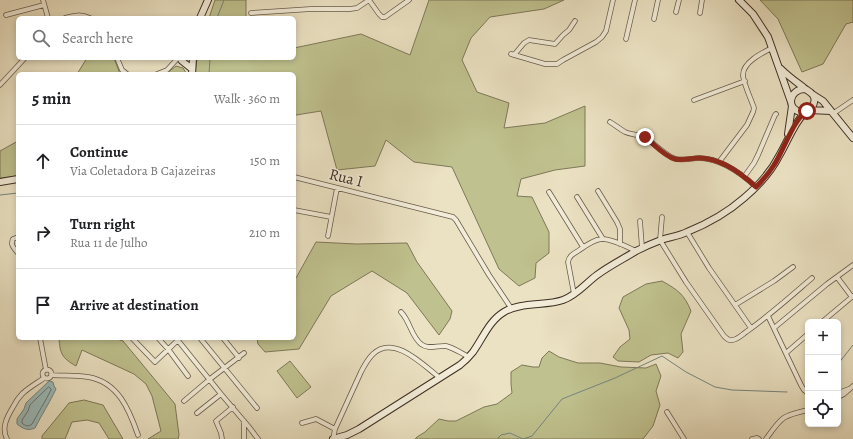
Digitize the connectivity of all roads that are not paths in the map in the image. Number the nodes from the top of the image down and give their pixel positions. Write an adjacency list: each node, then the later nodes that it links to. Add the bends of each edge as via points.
1 (43, 0): 11 (street)
2 (208, 0): 19 (main road)
3 (369, 0): 4 (street, via 378,14 385,17); 13 (street, via 357,8 350,9)
4 (409, 0)
5 (612, 0): 21 (street, via 606,30 602,36 557,64 545,64 512,55 530,40 555,44 570,30)
6 (636, 0): 22 (street)
7 (658, 0): 20 (street)
8 (679, 0): 12 (street)
9 (702, 0): 14 (street)
10 (739, 0): 23 (main road, via 761,25)
11 (44, 5): 15 (street); 16 (street)
12 (676, 12)
13 (251, 13)
14 (700, 13)
15 (6, 16)
16 (47, 16)
17 (72, 16): 18 (street)
18 (83, 16)
19 (201, 16)
20 (654, 19)
21 (575, 21)
22 (626, 39)
23 (772, 48): 29 (main road); 33 (street, via 749,63 743,74)
24 (23, 60): 34 (street)
25 (118, 60): 31 (street)
26 (180, 60): 32 (street)
27 (181, 60): 30 (main road)
28 (193, 60): 30 (main road)
29 (778, 66): 35 (main road); 39 (main road)
30 (192, 71)
31 (124, 72)
32 (162, 72)
33 (745, 81): 37 (street); 46 (street, via 753,112 747,125)
34 (0, 85)
35 (805, 89): 36 (main road); 39 (main road, via 794,93)
36 (812, 94): 40 (main road, via 814,104); 41 (main road, via 823,101)
37 (694, 100)
38 (853, 100): 41 (street)
39 (792, 104): 40 (main road, via 797,111); 45 (main road)
40 (807, 111): 41 (main road); 45 (main road, via 796,124)
41 (832, 112): 44 (main road)
42 (776, 114): 47 (street, via 758,155)
43 (610, 122): 46 (street, via 626,132 645,137 674,158 699,158)
44 (853, 138)
45 (786, 143): 51 (main road, via 774,166)
46 (719, 162): 47 (street)
47 (744, 177): 51 (street)
48 (296, 178): 52 (street, Rua I)
49 (16, 179): 50 (main road)
50 (0, 182)
51 (756, 187): 60 (main road, via 735,206)
52 (338, 188): 57 (street); 76 (street, Rua I, via 454,218)
53 (598, 191): 65 (street, via 620,229)
54 (549, 192): 66 (street)
55 (577, 197): 63 (street)
56 (296, 210): 57 (street)
57 (331, 217): 61 (street)
58 (662, 217): 64 (street)
59 (640, 221): 67 (street)
60 (687, 232): 64 (main road); 75 (street)
61 (328, 236)
62 (16, 238): 68 (street, via 13,239 12,246)
63 (603, 239): 65 (street); 66 (street)
64 (660, 240): 67 (main road); 80 (street, via 686,282 728,340 735,340)
65 (620, 244): 67 (street)
66 (583, 248): 73 (street, via 572,255 568,262)
67 (639, 249): 73 (main road)
68 (16, 251)
69 (853, 265): 71 (street)
70 (793, 267): 75 (street)
71 (837, 277): 74 (street); 81 (street)
72 (812, 278): 78 (street)
73 (574, 294): 76 (main road, via 559,301)
74 (852, 297): 79 (street)
75 (735, 305): 80 (street)
76 (511, 308): 93 (main road, via 493,321)
77 (401, 312): 93 (street, via 414,335 426,347 445,346)
78 (768, 316): 80 (street); 81 (street)
79 (826, 319)
80 (751, 328)
81 (774, 328): 92 (street)
82 (805, 337): 92 (street)
83 (40, 340): 96 (street)
84 (134, 340): 90 (street, via 155,362)
85 (160, 340): 90 (street)
86 (176, 340): 90 (street)
87 (178, 340): 101 (street)
88 (202, 340): 95 (street)
89 (225, 340): 94 (street)
90 (168, 349): 98 (street)
91 (244, 353): 94 (street)
92 (786, 353): 103 (street)
93 (469, 357): 100 (main road)
94 (239, 358): 95 (street)
95 (225, 368): 101 (street); 109 (street)
96 (46, 370): 97 (street, via 50,371); 99 (street, via 42,372)
97 (51, 375): 99 (street); 116 (street, via 89,377 108,385 125,403)
98 (188, 376)
99 (44, 378): 117 (street, via 17,400 6,419 4,428)
100 (440, 378): 115 (street, via 406,352 389,347 381,349 374,353 366,364); 121 (main road, via 359,429)
101 (210, 380): 105 (street); 107 (street)
102 (852, 387): 104 (street); 106 (street)
103 (805, 391)
104 (841, 391)
105 (221, 394): 108 (street); 112 (street)
106 (841, 396)
107 (184, 401)
108 (232, 407): 113 (street); 118 (street, via 216,420)
109 (257, 408)
110 (805, 411): 125 (street, via 782,418)
111 (667, 412): 122 (street)
112 (197, 413)
113 (244, 420): 119 (street); 120 (street)
114 (302, 424): 115 (street, via 316,419)
115 (334, 429): 121 (street)
116 (138, 435)
117 (7, 439)
118 (222, 439)
119 (244, 439)
120 (258, 439)
121 (333, 439)
122 (684, 439)
123 (752, 439): 124 (street)
124 (759, 439)
125 (766, 439)

